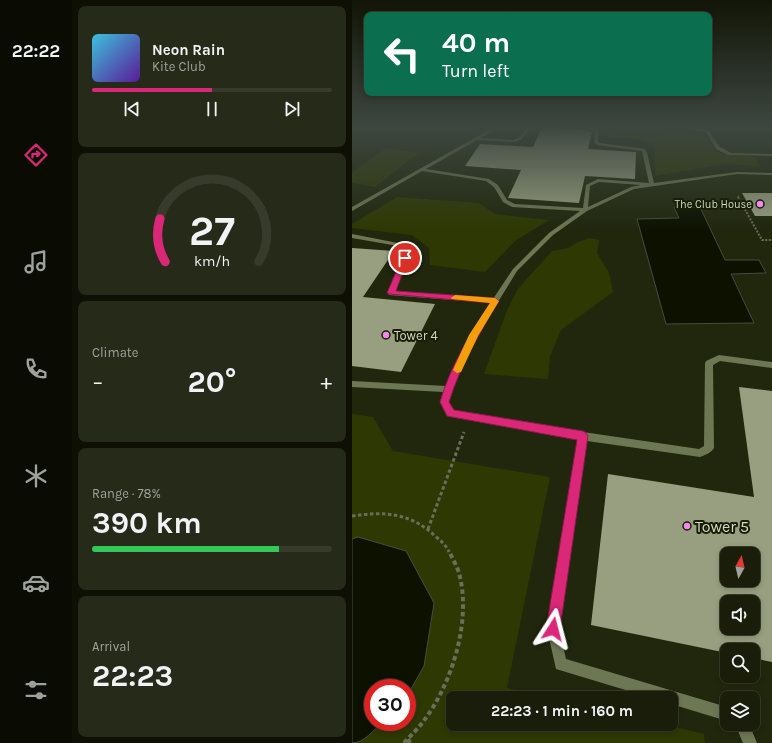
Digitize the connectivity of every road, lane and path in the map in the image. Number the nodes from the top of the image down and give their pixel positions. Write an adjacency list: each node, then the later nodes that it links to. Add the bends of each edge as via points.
1 (437, 162): 3 (street)
2 (647, 162): 5 (street)
3 (423, 170): 7 (street); 8 (street, via 487,180 496,186 505,201 514,206)
4 (772, 174): 5 (street, via 737,172)
5 (652, 185): 8 (street, via 633,188); 8 (street, via 598,180 592,182 588,185)
6 (738, 196): 10 (path, via 762,240)
7 (352, 209)
8 (585, 210): 11 (street, via 551,234 515,270)
9 (352, 236): 11 (street, via 401,245 405,258 391,293)
10 (772, 240)
11 (495, 301): 14 (street, via 474,335)
12 (772, 365): 16 (street, via 719,358 709,363 709,448 700,453)
13 (352, 384): 14 (street)
14 (448, 389): 15 (street, via 444,402 451,414)
15 (469, 416): 16 (street); 18 (path)
16 (583, 436): 19 (street, via 553,629 561,664)
17 (352, 515): 18 (path, via 376,512 397,514)
18 (428, 529): 21 (path, via 433,531 446,547 456,567 462,590 463,617 459,647 448,678 431,710)
19 (720, 712)
20 (745, 731): 22 (street)
21 (407, 742)
22 (750, 743)

